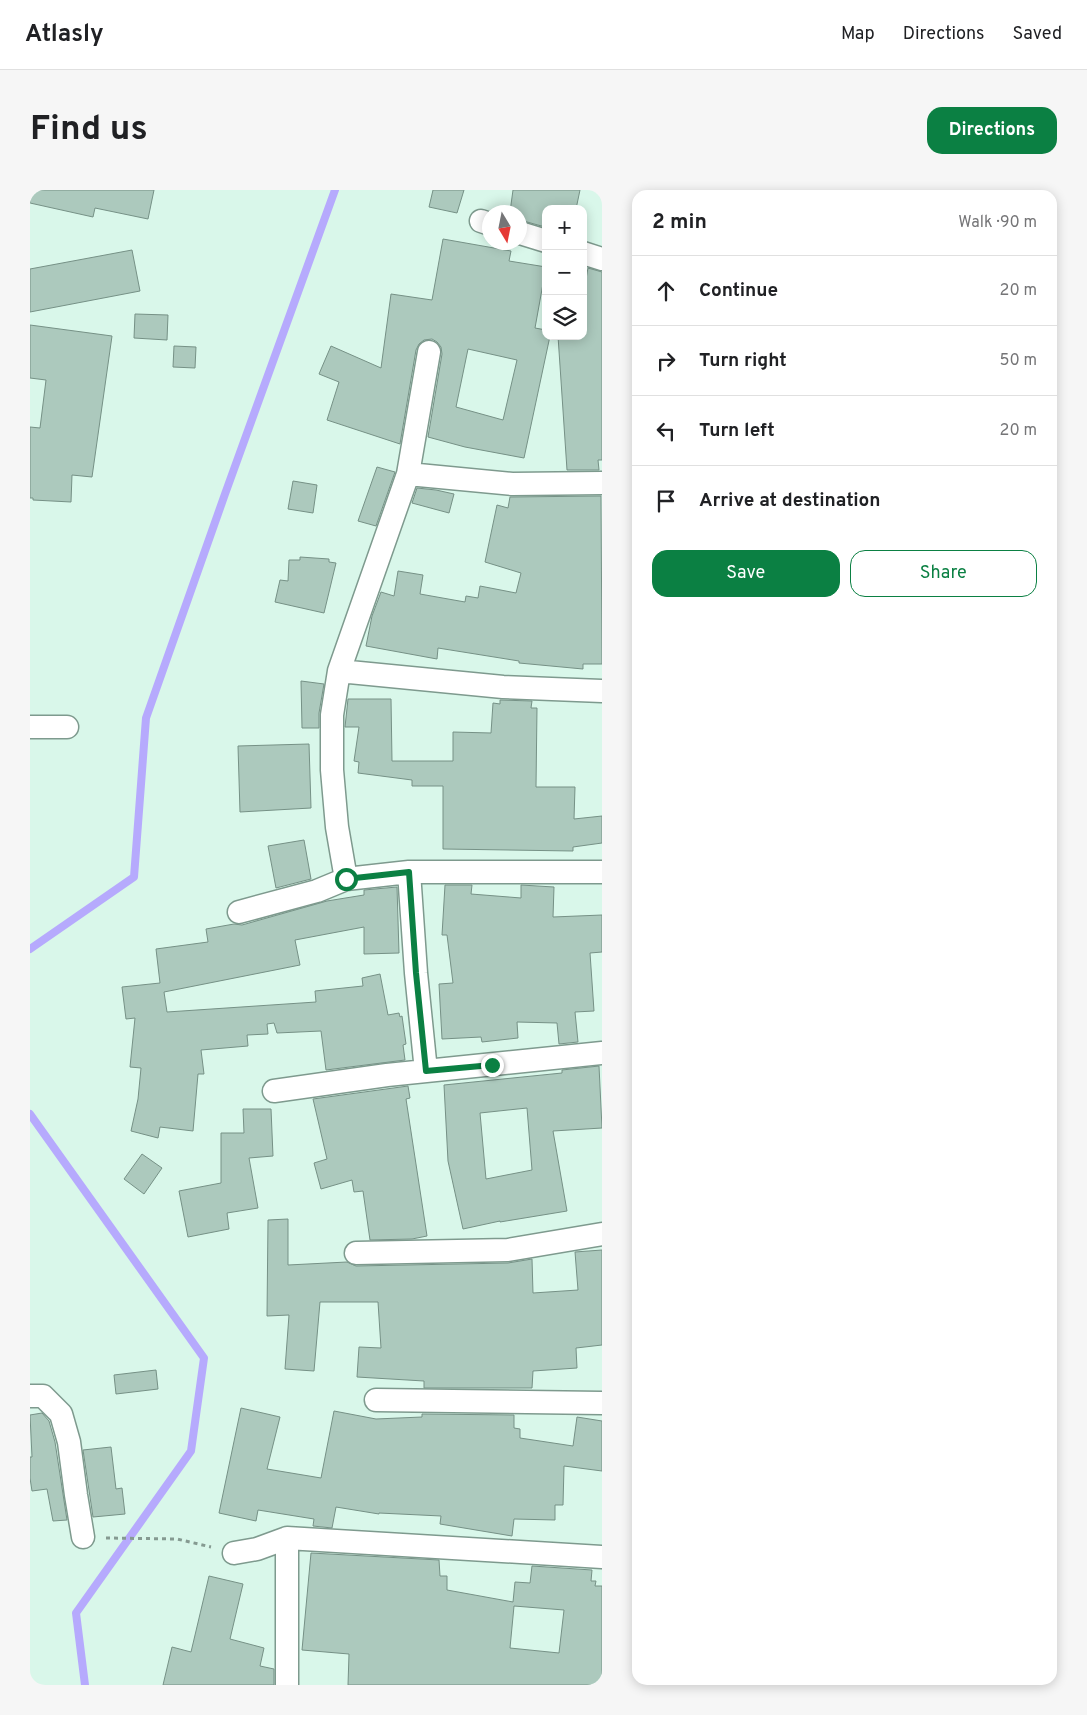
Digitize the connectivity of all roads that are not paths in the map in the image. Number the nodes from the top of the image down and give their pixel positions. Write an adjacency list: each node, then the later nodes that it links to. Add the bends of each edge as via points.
1 (527, 235): 2 (street)
2 (542, 240)
3 (587, 254): 4 (street)
4 (602, 259)
5 (430, 352): 6 (street)
6 (408, 474): 7 (street, via 512,484); 8 (street)
7 (602, 483)
8 (339, 671): 9 (street, via 503,687); 14 (street, via 332,715 332,770)
9 (602, 691)
10 (30, 727): 11 (street)
11 (67, 727)
12 (409, 872): 13 (street); 14 (street); 17 (street)
13 (602, 872)
14 (346, 879): 15 (street, via 317,891)
15 (239, 912)
16 (602, 1053): 17 (street)
17 (426, 1071): 18 (street)
18 (274, 1091)
19 (602, 1234): 20 (street, via 508,1250)
20 (356, 1253)
21 (30, 1396): 24 (street, via 43,1396 61,1414 69,1442)
22 (376, 1400): 23 (street)
23 (602, 1403)
24 (83, 1538)
25 (286, 1538): 26 (street, via 257,1549); 27 (street); 28 (street)
26 (234, 1553)
27 (602, 1557)
28 (287, 1685)

